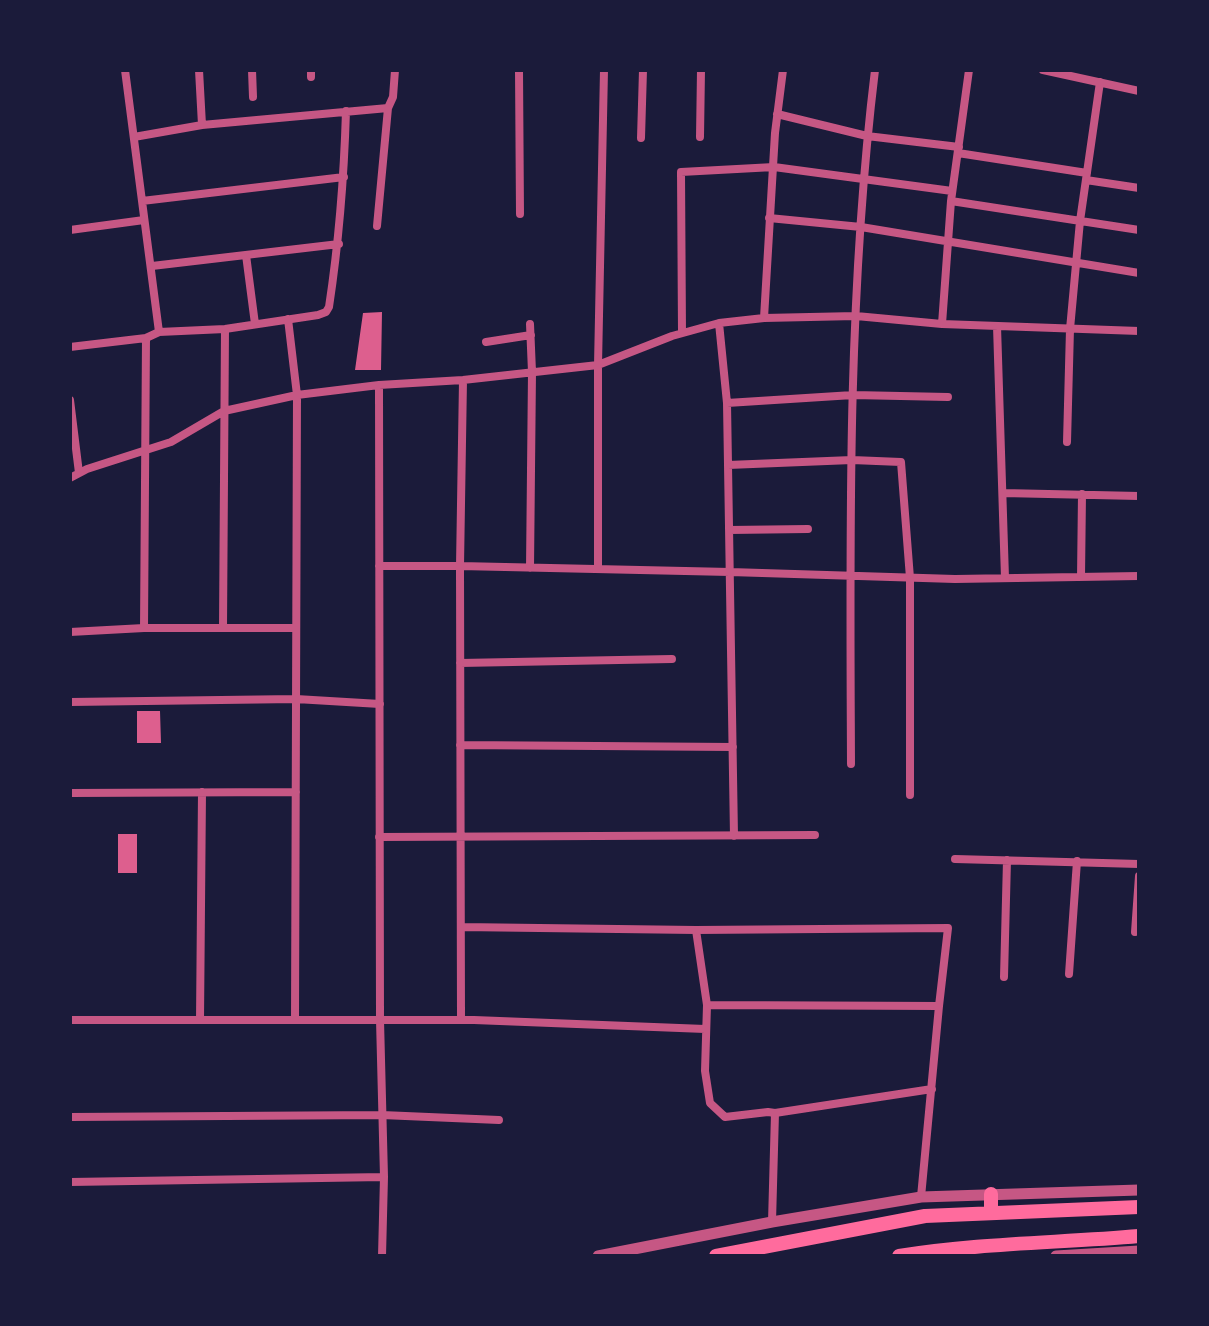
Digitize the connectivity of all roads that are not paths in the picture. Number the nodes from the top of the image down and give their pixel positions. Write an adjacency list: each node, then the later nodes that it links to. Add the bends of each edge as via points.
1 (125, 70): 21 (street)
2 (199, 70): 19 (street)
3 (252, 70): 15 (street)
4 (395, 70): 16 (street)
5 (519, 70): 32 (street)
6 (604, 70): 63 (street)
7 (643, 70): 23 (street)
8 (701, 70): 22 (street)
9 (783, 70): 18 (street)
10 (875, 70): 20 (street)
11 (969, 70): 24 (street)
12 (1043, 70): 13 (street)
13 (1100, 82): 14 (street); 26 (street)
14 (1139, 91)
15 (253, 97)
16 (388, 108): 17 (street); 36 (street)
17 (346, 111): 19 (street); 27 (street)
18 (777, 114): 20 (street); 25 (street)
19 (202, 125): 21 (street)
20 (867, 136): 24 (street); 28 (street)
21 (134, 137): 31 (street)
22 (700, 137)
23 (641, 138)
24 (958, 150): 26 (street); 30 (street)
25 (774, 167): 28 (street); 33 (street); 58 (street, via 681,172)
26 (1086, 176): 29 (street); 35 (street)
27 (344, 177): 31 (street); 41 (street)
28 (864, 179): 30 (street); 37 (street)
29 (1139, 188)
30 (951, 196): 35 (street); 40 (street)
31 (142, 201): 34 (street)
32 (520, 214)
33 (769, 218): 37 (street); 47 (street)
34 (144, 220): 38 (street); 44 (street)
35 (1080, 221): 39 (street); 43 (street)
36 (377, 226)
37 (861, 227): 40 (street); 46 (street)
38 (70, 230)
39 (1139, 230)
40 (947, 240): 43 (street); 52 (street)
41 (339, 244): 42 (street); 48 (street, via 326,312)
42 (246, 255): 44 (street); 50 (street)
43 (1076, 264): 45 (street); 55 (street)
44 (152, 266): 57 (street)
45 (1139, 273)
46 (856, 316): 47 (street); 52 (street); 68 (street)
47 (764, 318): 49 (street)
48 (288, 319): 50 (street); 67 (street)
49 (719, 323): 58 (street); 71 (street)
50 (255, 324): 54 (street)
51 (530, 324): 59 (street)
52 (942, 324): 53 (street)
53 (997, 326): 55 (street); 78 (street)
54 (225, 329): 57 (street); 72 (street)
55 (1070, 329): 56 (street); 73 (street)
56 (1139, 331)
57 (159, 332): 60 (street)
58 (682, 333): 63 (street)
59 (531, 335): 61 (street); 64 (street)
60 (146, 338): 62 (street); 74 (street)
61 (486, 342)
62 (70, 347)
63 (598, 365): 64 (street); 86 (street)
64 (532, 372): 65 (street); 85 (street)
65 (463, 380): 66 (street); 84 (street)
66 (379, 385): 67 (street); 83 (street)
67 (297, 395): 72 (street); 95 (street)
68 (853, 395): 69 (street); 71 (street); 75 (street)
69 (948, 397)
70 (70, 400): 77 (street)
71 (727, 403): 76 (street)
72 (224, 411): 74 (street, via 171,442); 94 (street)
73 (1067, 442)
74 (144, 451): 77 (street); 93 (street)
75 (852, 460): 76 (street); 88 (street); 91 (street, via 901,462)
76 (728, 465): 82 (street)
77 (74, 475)
78 (1003, 493): 79 (street); 92 (street)
79 (1082, 494): 80 (street); 90 (street)
80 (1139, 496)
81 (808, 529): 82 (street)
82 (729, 530): 87 (street)
83 (379, 566): 84 (street); 101 (street)
84 (460, 566): 85 (street); 98 (street)
85 (530, 568): 86 (street)
86 (598, 569): 87 (street)
87 (730, 572): 88 (street); 103 (street)
88 (850, 576): 91 (street); 104 (street)
89 (1139, 576): 90 (street)
90 (1081, 577): 92 (street)
91 (910, 578): 92 (street); 108 (street)
92 (1005, 578)
93 (144, 628): 94 (street); 96 (street)
94 (223, 628): 95 (street)
95 (296, 628): 99 (street)
96 (70, 632)
97 (672, 659): 98 (street)
98 (460, 663): 102 (street)
99 (296, 699): 100 (street); 101 (street); 106 (street)
100 (70, 702)
101 (380, 704): 111 (street)
102 (460, 745): 103 (street); 112 (street)
103 (733, 747): 110 (street)
104 (851, 764)
105 (202, 792): 106 (street); 107 (street); 126 (street)
106 (296, 792): 127 (street)
107 (70, 793)
108 (910, 795)
109 (815, 835): 110 (street)
110 (734, 836): 112 (street)
111 (379, 837): 112 (street); 128 (street)
112 (460, 838): 118 (street)
113 (955, 859): 114 (street)
114 (1007, 860): 115 (street); 122 (street)
115 (1077, 861): 116 (street); 121 (street)
116 (1139, 864)
117 (1139, 876): 120 (street)
118 (461, 927): 119 (street); 129 (street)
119 (696, 930): 123 (street); 124 (street, via 948,928)
120 (1135, 932)
121 (1069, 974)
122 (1004, 977)
123 (707, 1005): 124 (street); 130 (street)
124 (939, 1006): 131 (street)
125 (70, 1020): 126 (street)
126 (200, 1020): 127 (street)
127 (295, 1020): 128 (street)
128 (380, 1020): 129 (street); 133 (street)
129 (461, 1020): 130 (street)
130 (705, 1029): 132 (street, via 710,1103 725,1117)
131 (932, 1089): 132 (street); 140 (street)
132 (775, 1113): 143 (street)
133 (382, 1115): 134 (street); 135 (street); 136 (street)
134 (70, 1117)
135 (499, 1120)
136 (384, 1177): 137 (street); 147 (street)
137 (70, 1182)
138 (1139, 1190): 139 (street)
139 (991, 1194): 140 (street); 142 (highway)
140 (921, 1197): 143 (street)
141 (1139, 1207): 142 (highway)
142 (991, 1212): 149 (highway, via 925,1216)
143 (772, 1222): 148 (street)
144 (1139, 1236): 146 (highway)
145 (1139, 1251): 151 (street)
146 (960, 1252): 150 (highway)
147 (382, 1256)
148 (598, 1256)
149 (716, 1256)
150 (899, 1256)
151 (1056, 1256)

